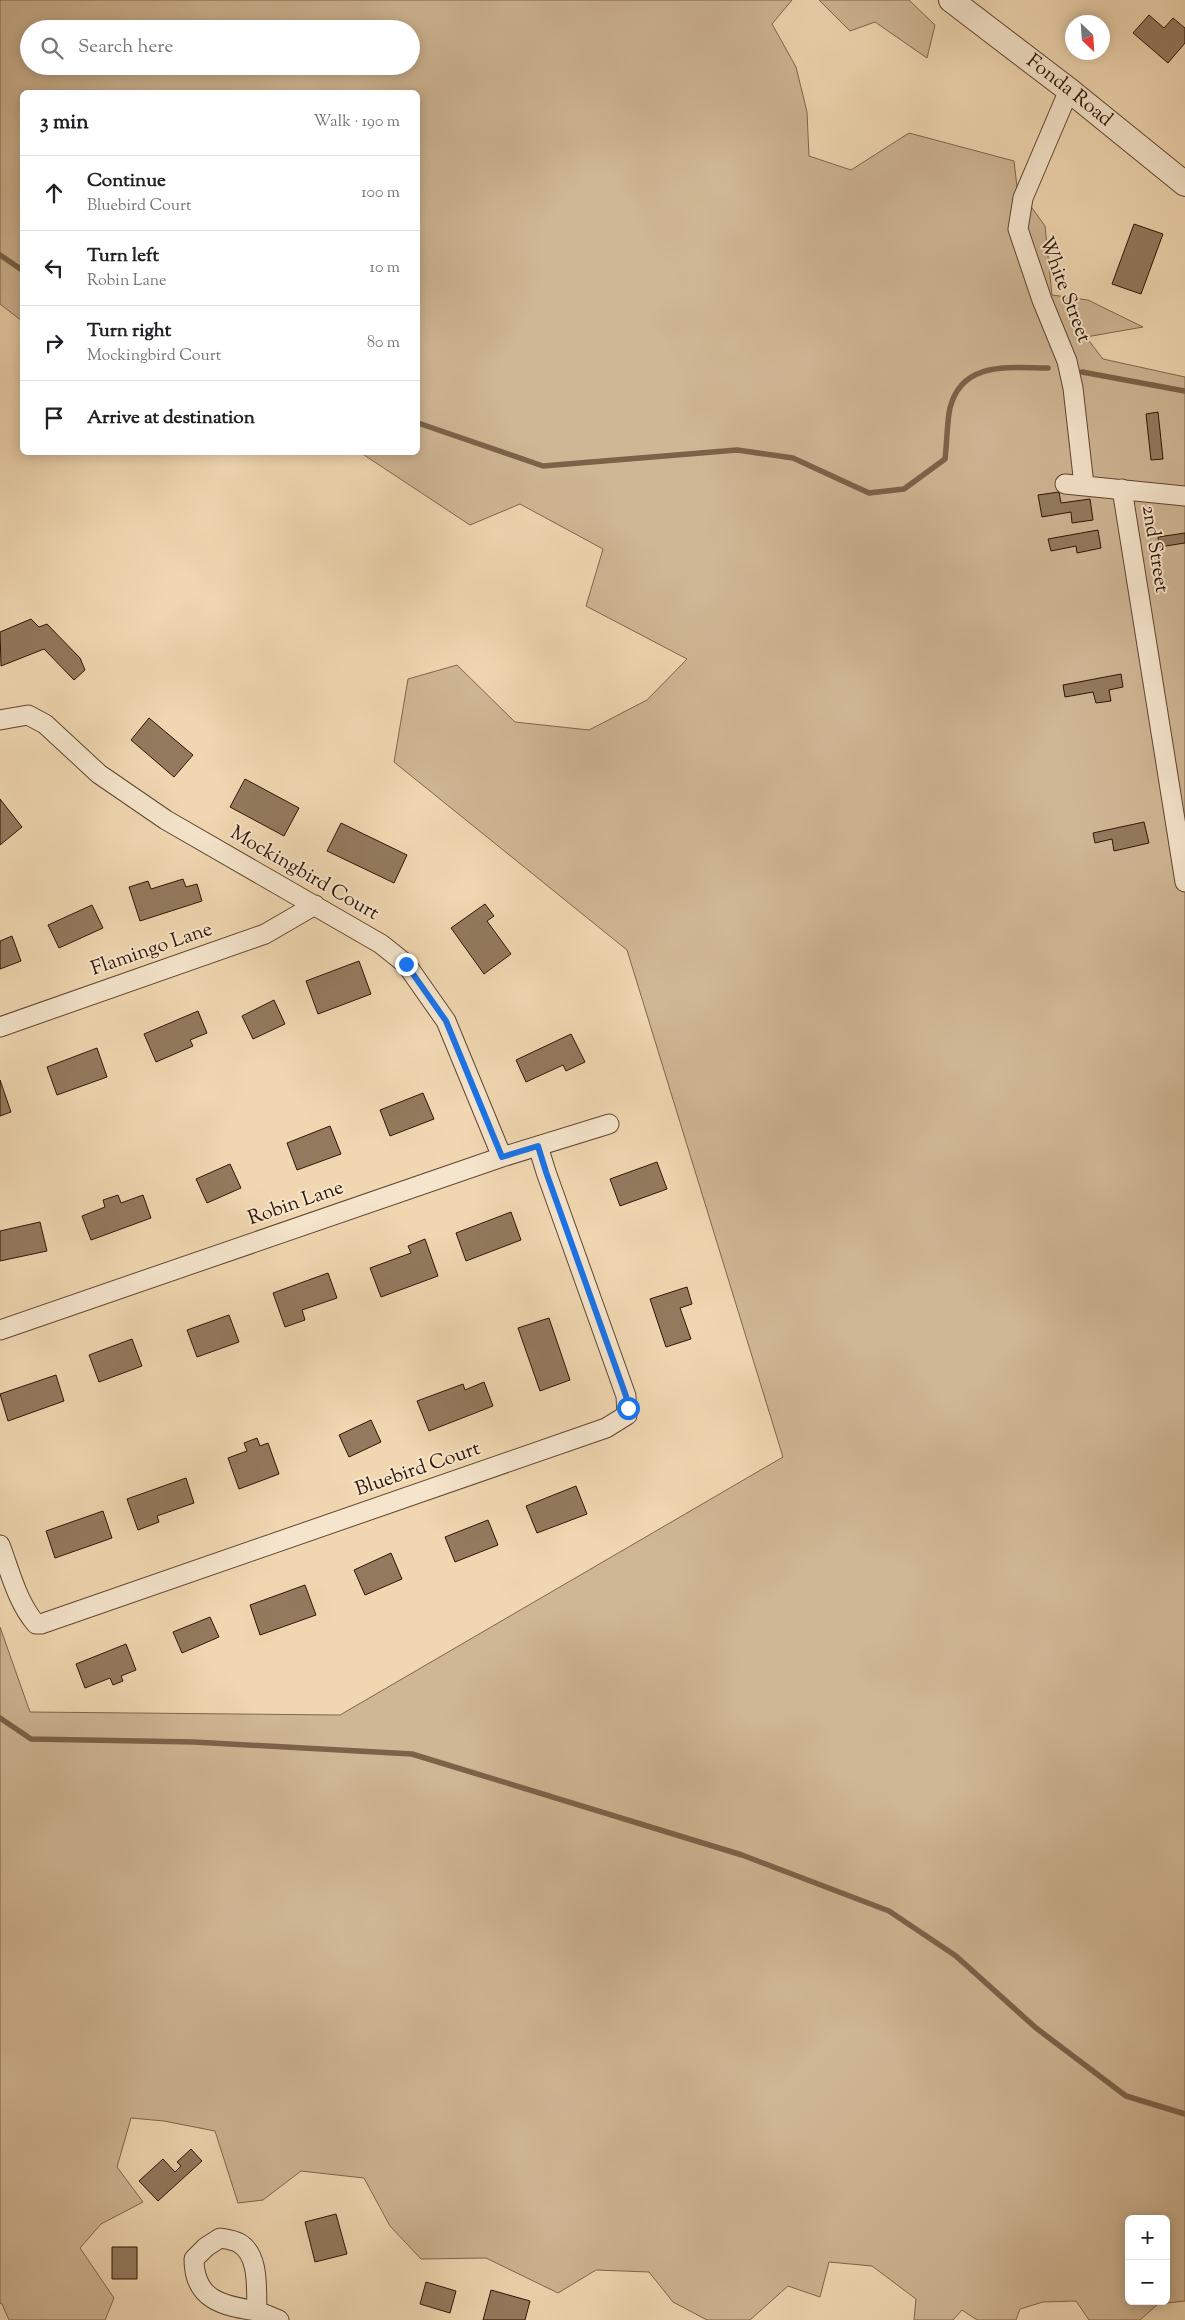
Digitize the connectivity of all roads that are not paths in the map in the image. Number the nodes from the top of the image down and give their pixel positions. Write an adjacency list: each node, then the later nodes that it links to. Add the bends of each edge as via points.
1 (951, 0): 2 (street, Fonda Road)
2 (1069, 90): 3 (street, Fonda Road); 5 (street, White Street, via 1023,198 1018,229 1067,361)
3 (1185, 184)
4 (1065, 484): 5 (street)
5 (1084, 485): 6 (street)
6 (1122, 489): 7 (street); 9 (street, 2nd Street)
7 (1185, 496)
8 (0, 720): 10 (street, Mockingbird Court, via 28,715 45,724 99,774 166,820)
9 (1185, 882)
10 (315, 905): 11 (street, Flamingo Lane, via 265,934); 14 (street, Mockingbird Court, via 381,944 406,964 446,1021)
11 (0, 1028)
12 (608, 1124): 13 (street, Robin Lane)
13 (538, 1146): 14 (street, Robin Lane); 16 (street, Bluebird Court, via 626,1396 627,1415 606,1428 41,1624 36,1624 29,1616)
14 (502, 1157): 15 (street, Robin Lane)
15 (0, 1330)
16 (0, 1545)
17 (257, 2312): 18 (street)
18 (280, 2320)

